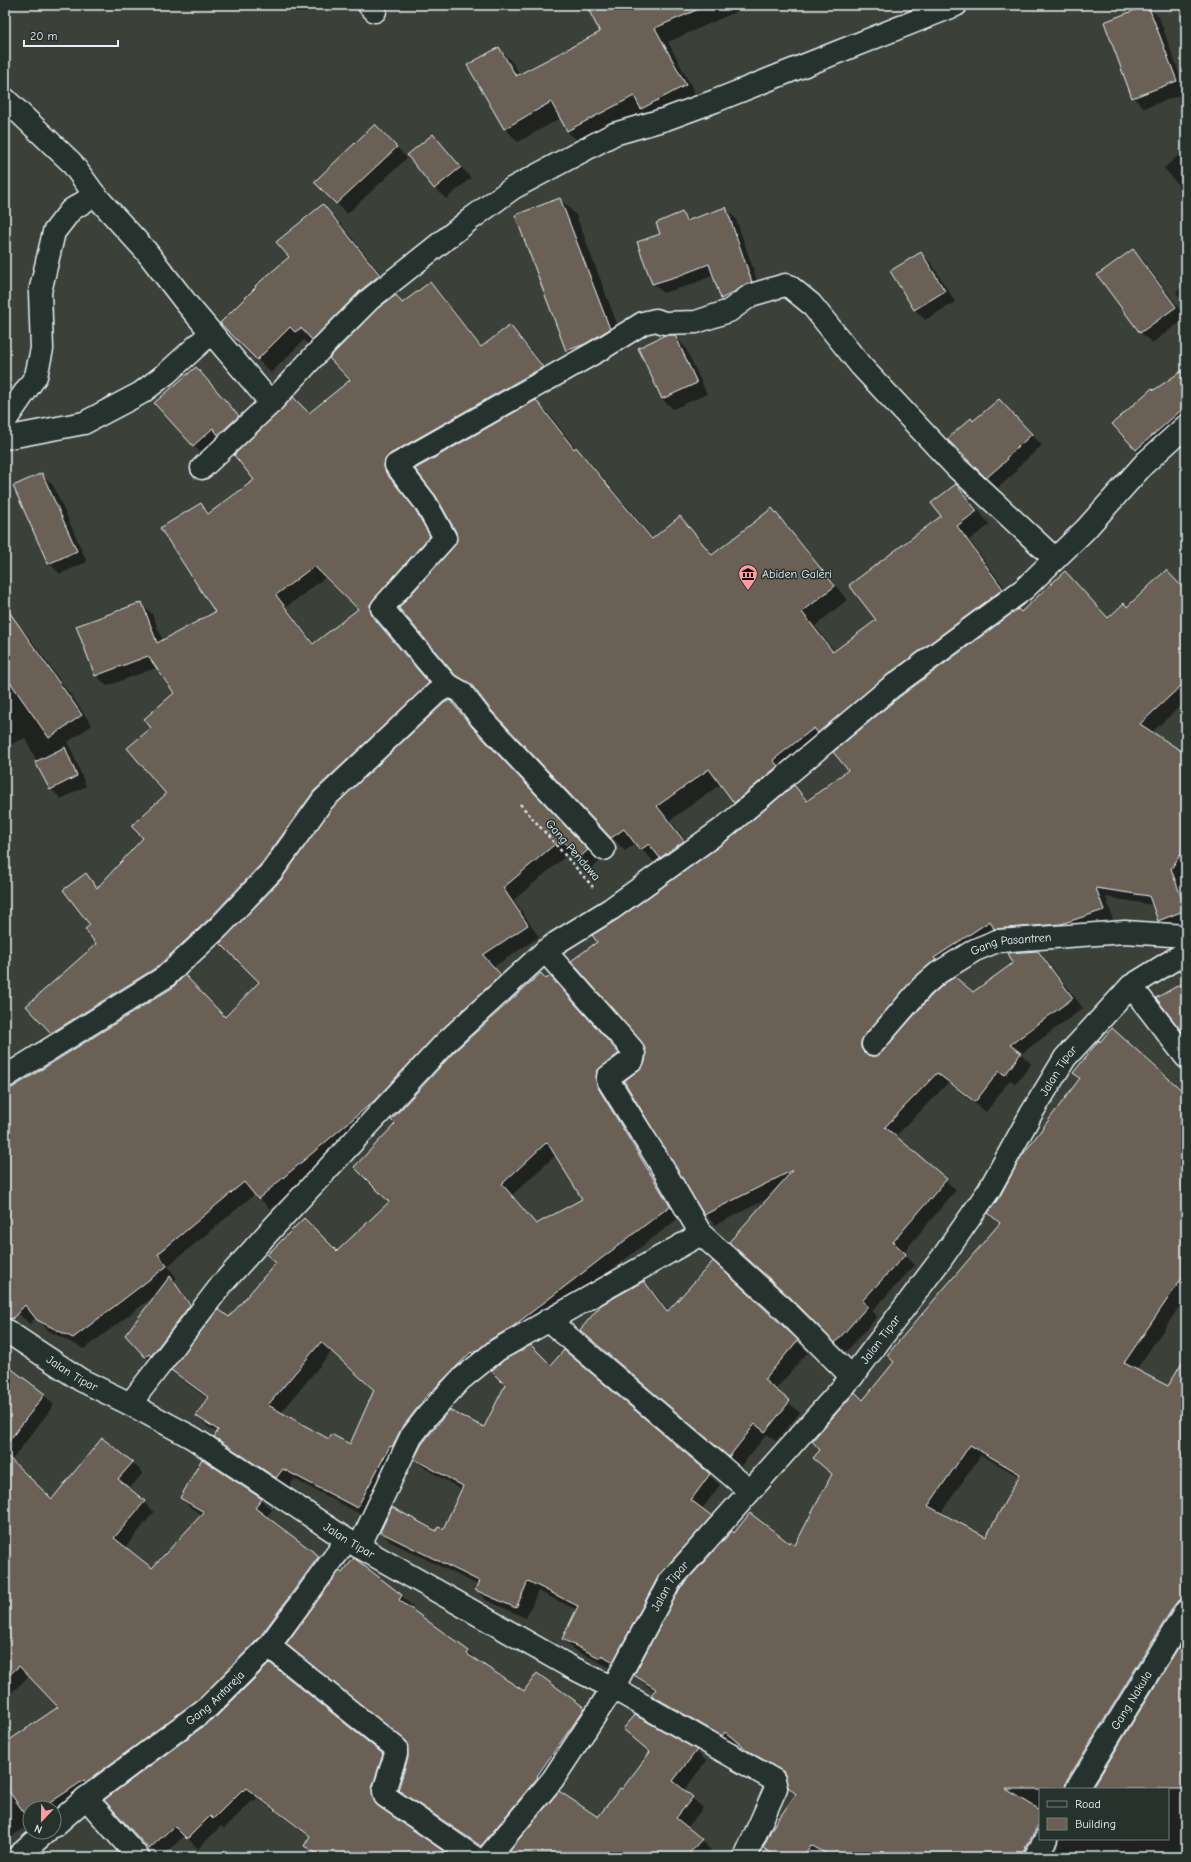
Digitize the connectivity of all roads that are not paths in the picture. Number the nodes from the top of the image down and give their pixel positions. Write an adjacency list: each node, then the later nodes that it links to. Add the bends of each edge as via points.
1 (956, 5): 5 (street, via 715,101 614,134 513,188 370,299)
2 (5, 99): 3 (street, via 71,162)
3 (95, 195): 4 (street, via 146,251); 6 (street, via 71,210 54,232 40,292 42,348 36,376)
4 (211, 333): 5 (street); 8 (street, via 167,373 141,392 84,422)
5 (271, 403): 9 (street)
6 (5, 421)
7 (1186, 426): 10 (street, via 1145,463 1085,530)
8 (5, 438)
9 (202, 468)
10 (1055, 559): 11 (street, via 954,466 861,366 811,304 792,287 785,285 751,295 729,310 696,322 664,323 656,320 643,323 396,465 425,502 445,538 382,608); 14 (street, via 1019,593 890,688 725,827 611,909)
11 (449, 687): 12 (street, via 461,692 481,718); 19 (street, via 436,693 323,800 272,872 219,927 165,977)
12 (604, 849)
13 (1186, 936): 17 (street, Gang Pasantren, via 1125,932 997,942 975,950 938,973 922,987)
14 (545, 951): 20 (street, via 632,1048 633,1059 608,1077 608,1080); 24 (street, via 445,1042 267,1234 222,1284)
15 (1186, 952): 16 (street, Jalan Tipar)
16 (1131, 986): 18 (street); 23 (street, Jalan Tipar, via 1064,1058 989,1190 942,1258)
17 (873, 1044)
18 (1186, 1057)
19 (5, 1077)
20 (700, 1234): 21 (street, Gang Antareja); 23 (street, via 783,1308)
21 (548, 1320): 25 (street); 26 (street, Gang Antareja, via 497,1350 460,1380 424,1420 411,1437)
22 (5, 1330): 24 (street, Jalan Tipar, via 80,1380)
23 (852, 1376): 25 (street, Jalan Tipar)
24 (130, 1404): 26 (street, Jalan Tipar, via 193,1438)
25 (750, 1491): 29 (street, Jalan Tipar, via 670,1581)
26 (353, 1543): 28 (street, Gang Antareja); 29 (street, Jalan Tipar)
27 (1186, 1611): 30 (street, Gang Nakula)
28 (269, 1646): 31 (street, Gang Antareja, via 208,1707); 37 (street, via 396,1748 384,1790 385,1796)
29 (613, 1688): 38 (street, via 553,1779); 39 (street, via 774,1780 776,1788)
30 (1077, 1788)
31 (86, 1798): 32 (street, Gang Antareja); 36 (street)
32 (62, 1819)
33 (37, 1840): 35 (street)
34 (1045, 1840): 40 (street)
35 (17, 1857)
36 (138, 1857)
37 (474, 1857)
38 (488, 1857)
39 (745, 1857)
40 (1035, 1857)

